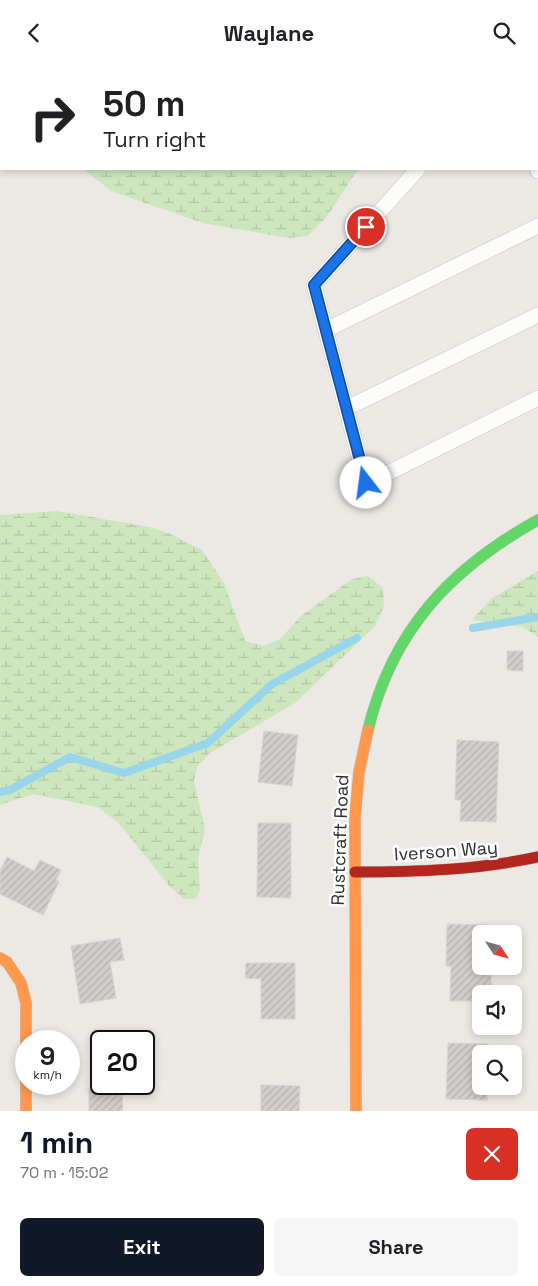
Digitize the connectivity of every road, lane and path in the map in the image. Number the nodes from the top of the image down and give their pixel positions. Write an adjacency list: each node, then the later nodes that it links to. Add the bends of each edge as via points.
1 (417, 170): 4 (lane, via 314,285)
2 (538, 225): 4 (lane)
3 (538, 315): 6 (lane)
4 (326, 330): 6 (lane)
5 (538, 398): 6 (lane, via 366,483)
6 (347, 409)
7 (538, 519): 9 (main road, Rustcraft Road, via 496,545 433,599 392,662 377,698 359,772)
8 (538, 857): 9 (main road, Iverson Way, via 506,865 460,870)
9 (355, 872): 12 (main road, Rustcraft Road)
10 (0, 958): 11 (main road, via 7,962 21,983 26,1003)
11 (26, 1111)
12 (356, 1111)

